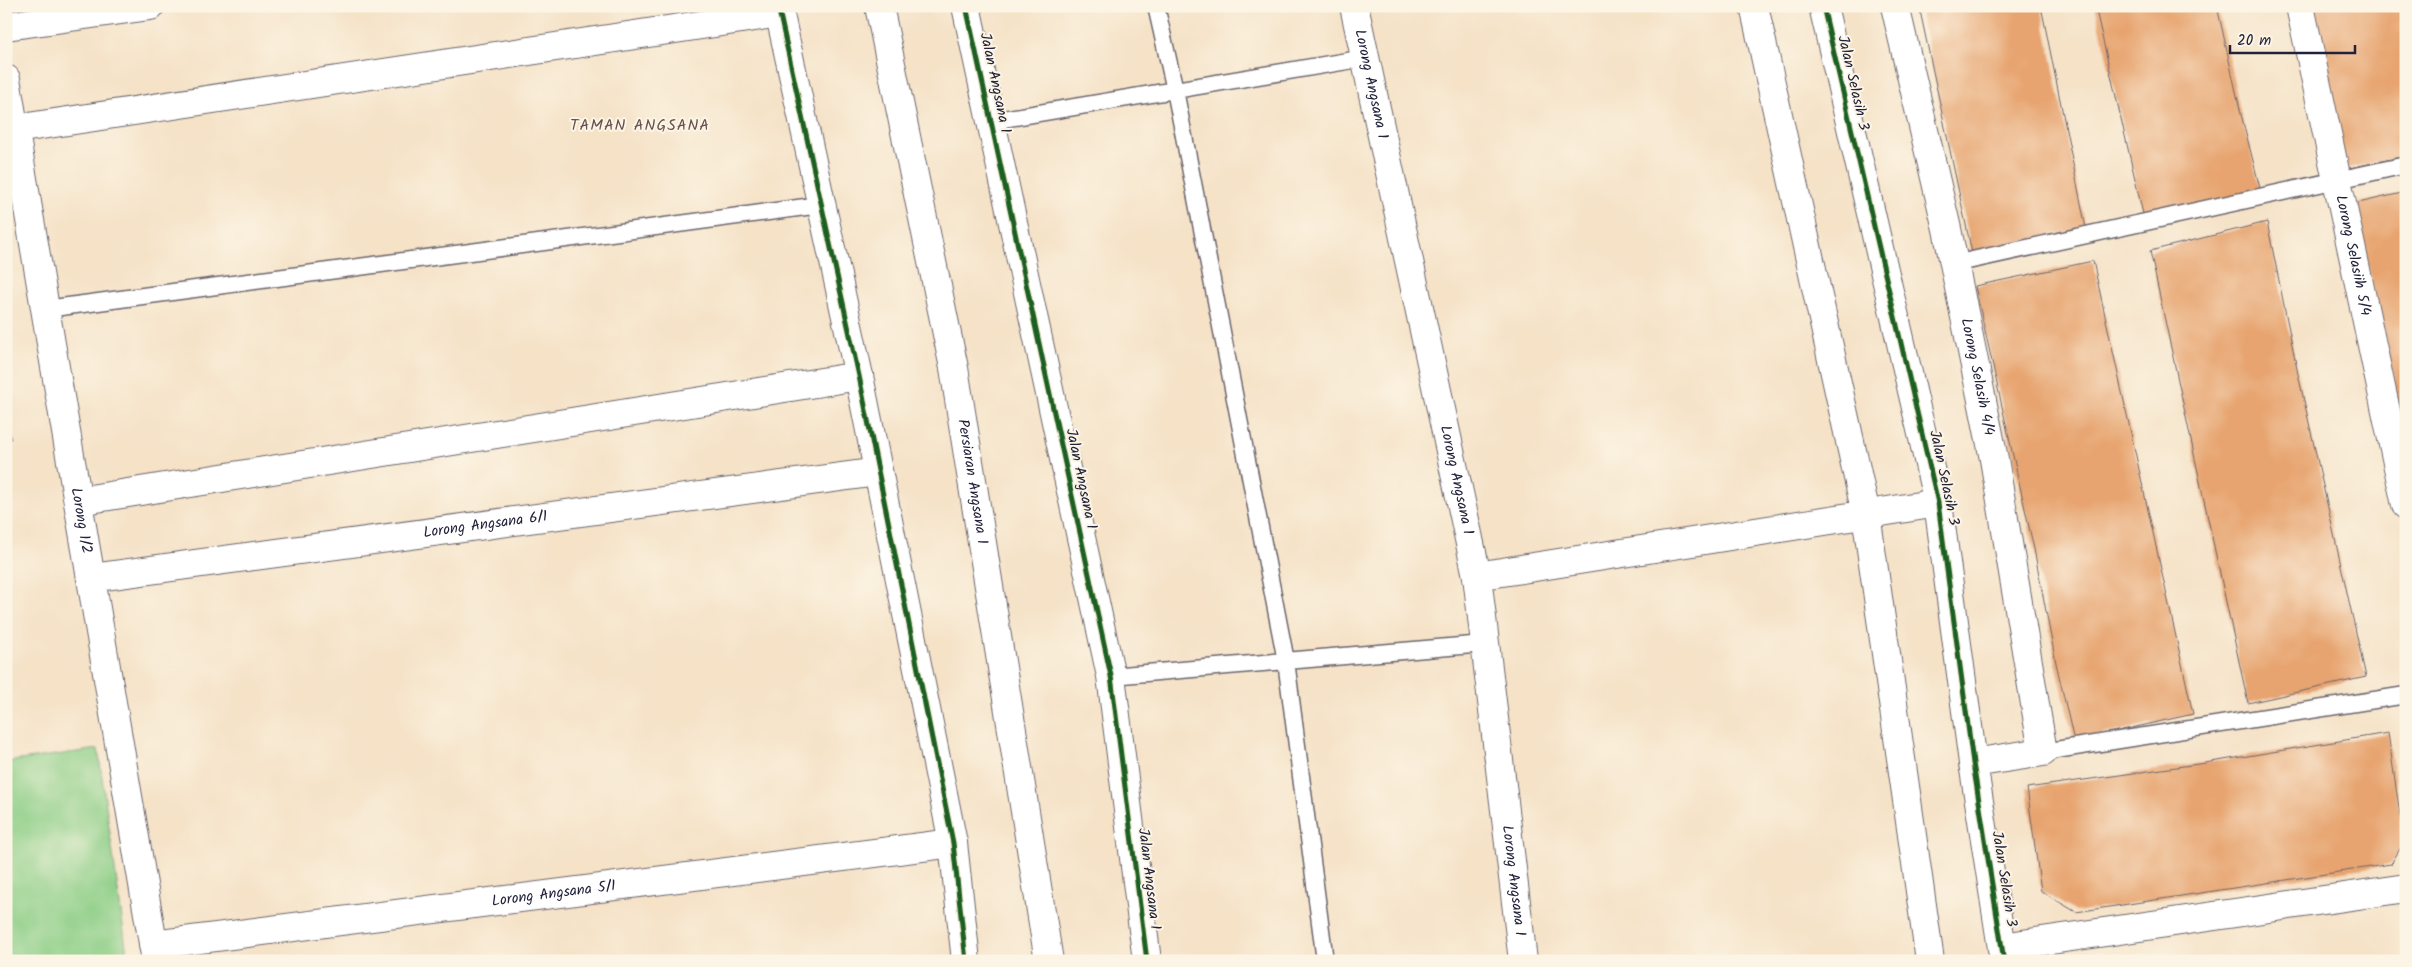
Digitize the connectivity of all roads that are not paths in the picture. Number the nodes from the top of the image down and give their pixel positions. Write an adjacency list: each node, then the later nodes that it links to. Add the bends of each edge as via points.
1 (150, 6): 11 (street)
2 (879, 6): 41 (street, Persiaran Angsana 1, via 954,368)
3 (966, 6): 15 (street, Jalan Angsana 1)
4 (1156, 6): 14 (lane)
5 (1354, 6): 12 (street, Lorong Angsana 1)
6 (1754, 6): 27 (street)
7 (1823, 6): 25 (street, Jalan Selasih 3)
8 (1895, 6): 20 (street, Lorong Selasih 4/4)
9 (2300, 6): 18 (street, Lorong Selasiih 5/4)
10 (779, 10): 16 (street); 19 (street)
11 (6, 26)
12 (1365, 58): 14 (lane); 28 (street, Lorong Angsana 1)
13 (6, 79): 16 (street, Lorong 1/2)
14 (1175, 90): 15 (lane); 31 (lane)
15 (991, 120): 32 (street, Jalan Angsana 1)
16 (15, 129): 21 (street, Lorong 1/2)
17 (2406, 165): 18 (lane)
18 (2336, 180): 20 (lane); 26 (street, Lorong Selasiih 5/4)
19 (820, 205): 21 (lane); 22 (street)
20 (1954, 264): 34 (street, Lorong Selasih 4/4, via 1994,459)
21 (46, 309): 24 (street, Lorong 1/2)
22 (859, 376): 23 (street); 24 (street)
23 (878, 472): 29 (street, Lorong Angsana 6/1); 36 (street)
24 (78, 502): 29 (street, Lorong 1/2)
25 (1938, 503): 27 (street); 35 (street, Jalan Selasih 3)
26 (2406, 504)
27 (1866, 514): 28 (street); 45 (street)
28 (1477, 576): 30 (street, Lorong Angsana 1)
29 (91, 578): 38 (street, Lorong 1/2)
30 (1484, 644): 31 (lane); 44 (street, Lorong Angsana 1)
31 (1286, 661): 32 (lane); 43 (lane)
32 (1112, 676): 42 (street, Jalan Angsana 1)
33 (2406, 695): 34 (lane)
34 (2043, 752): 35 (street)
35 (1973, 763): 39 (street, Jalan Selasih 3)
36 (953, 843): 38 (street, Lorong Angsana 5/1); 40 (street)
37 (2406, 888): 39 (street)
38 (154, 953)
39 (2003, 954)
40 (966, 961)
41 (1049, 961)
42 (1147, 961)
43 (1325, 961)
44 (1524, 961)
45 (1930, 961)

